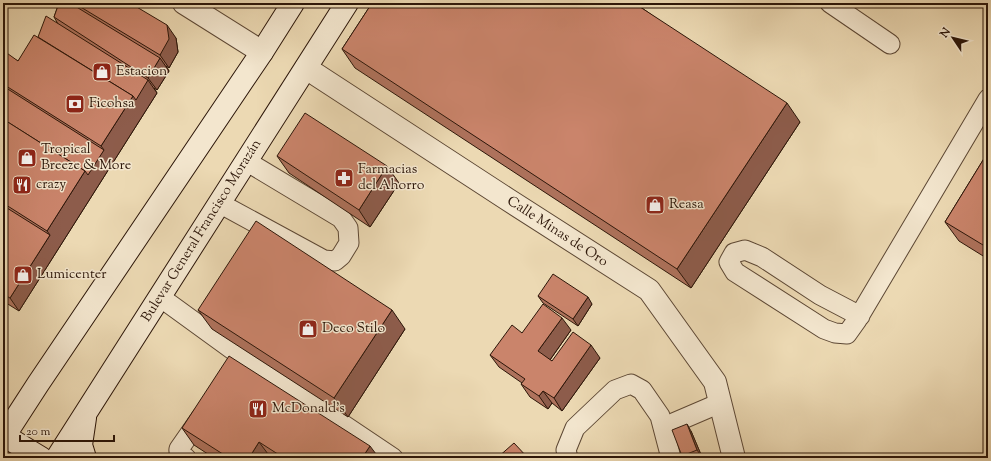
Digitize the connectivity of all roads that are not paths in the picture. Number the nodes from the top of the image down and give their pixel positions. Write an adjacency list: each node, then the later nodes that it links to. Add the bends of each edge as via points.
1 (184, 3): 6 (main road)
2 (293, 3): 6 (main road)
3 (347, 3): 7 (main road, Bulevar General Francisco Morazán)
4 (830, 3): 5 (lane)
5 (890, 44)
6 (262, 52): 13 (main road)
7 (306, 68): 9 (main road, Bulevar General Francisco Morazán); 15 (main road, Calle Minas de Oro, via 649,290 715,382)
8 (988, 99): 12 (lane)
9 (246, 161): 10 (main road, Bulevar General Francisco Morazán); 10 (lane, via 341,218 348,228 349,243 341,256 335,262 324,260)
10 (219, 203): 11 (main road, Bulevar General Francisco Morazán)
11 (160, 297): 17 (main road, Bulevar General Francisco Morazán); 24 (lane, via 240,364)
12 (860, 316): 12 (lane, via 820,295 756,254 745,250 739,251 734,253 729,262 735,272 824,329 847,334)
13 (38, 384): 16 (main road, via 11,404); 19 (main road)
14 (214, 400): 23 (lane, via 179,449 178,452)
15 (720, 404): 18 (lane); 27 (main road, Calle Minas de Oro)
16 (3, 406)
17 (85, 413): 21 (main road, Bulevar General Francisco Morazán); 22 (main road, via 81,445)
18 (664, 428): 25 (lane, via 660,416 642,390 631,384 615,390 575,428 566,450); 26 (lane)
19 (4, 436): 20 (main road)
20 (40, 458)
21 (57, 458)
22 (85, 458)
23 (186, 458)
24 (393, 458)
25 (568, 458)
26 (671, 458)
27 (734, 458)

